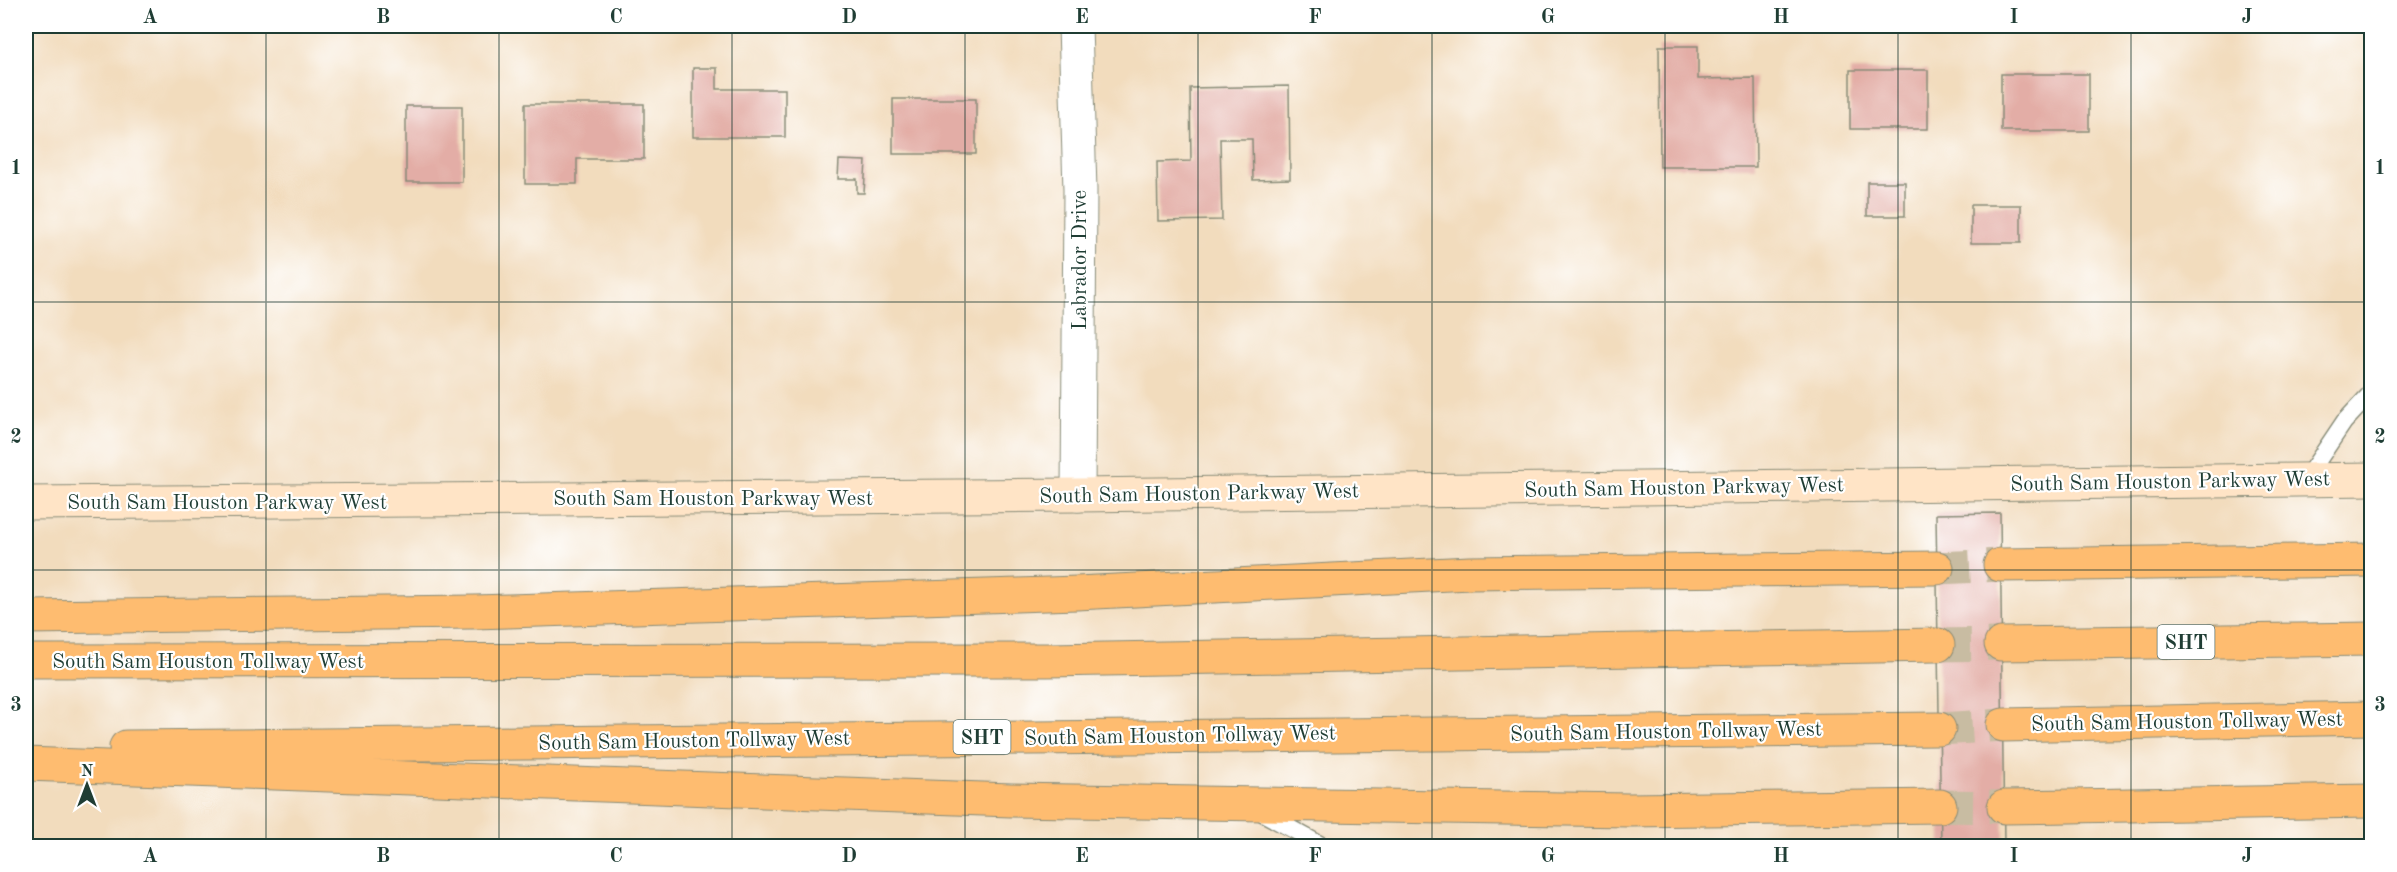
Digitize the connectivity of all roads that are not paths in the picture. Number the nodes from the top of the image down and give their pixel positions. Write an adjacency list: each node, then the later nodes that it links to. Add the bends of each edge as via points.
1 (1075, 26): 5 (street, Labrador Drive, via 1080,190)
2 (2372, 392): 4 (lane, via 2344,422)
3 (2372, 479): 4 (main road, South Sam Houston Parkway West)
4 (2305, 480): 5 (main road, South Sam Houston Parkway West)
5 (1077, 495): 6 (main road, South Sam Houston Parkway West)
6 (26, 503)
7 (2372, 560): 8 (highway)
8 (2000, 565)
9 (1937, 568): 10 (highway, via 1470,573 1077,593 474,612)
10 (26, 617)
11 (2372, 639): 12 (highway, SHT)
12 (2001, 644)
13 (1938, 645): 14 (highway, South Sam Houston Tollway West, via 1048,660)
14 (26, 661)
15 (2372, 718): 16 (highway, South Sam Houston Tollway West)
16 (2003, 725)
17 (1939, 729): 18 (highway, South Sam Houston Tollway West / SHT)
18 (26, 748)
19 (26, 764): 21 (highway)
20 (2372, 801): 23 (highway)
21 (1248, 805): 22 (highway, via 1629,810); 24 (lane)
22 (1940, 806)
23 (2004, 807)
24 (1323, 846)

